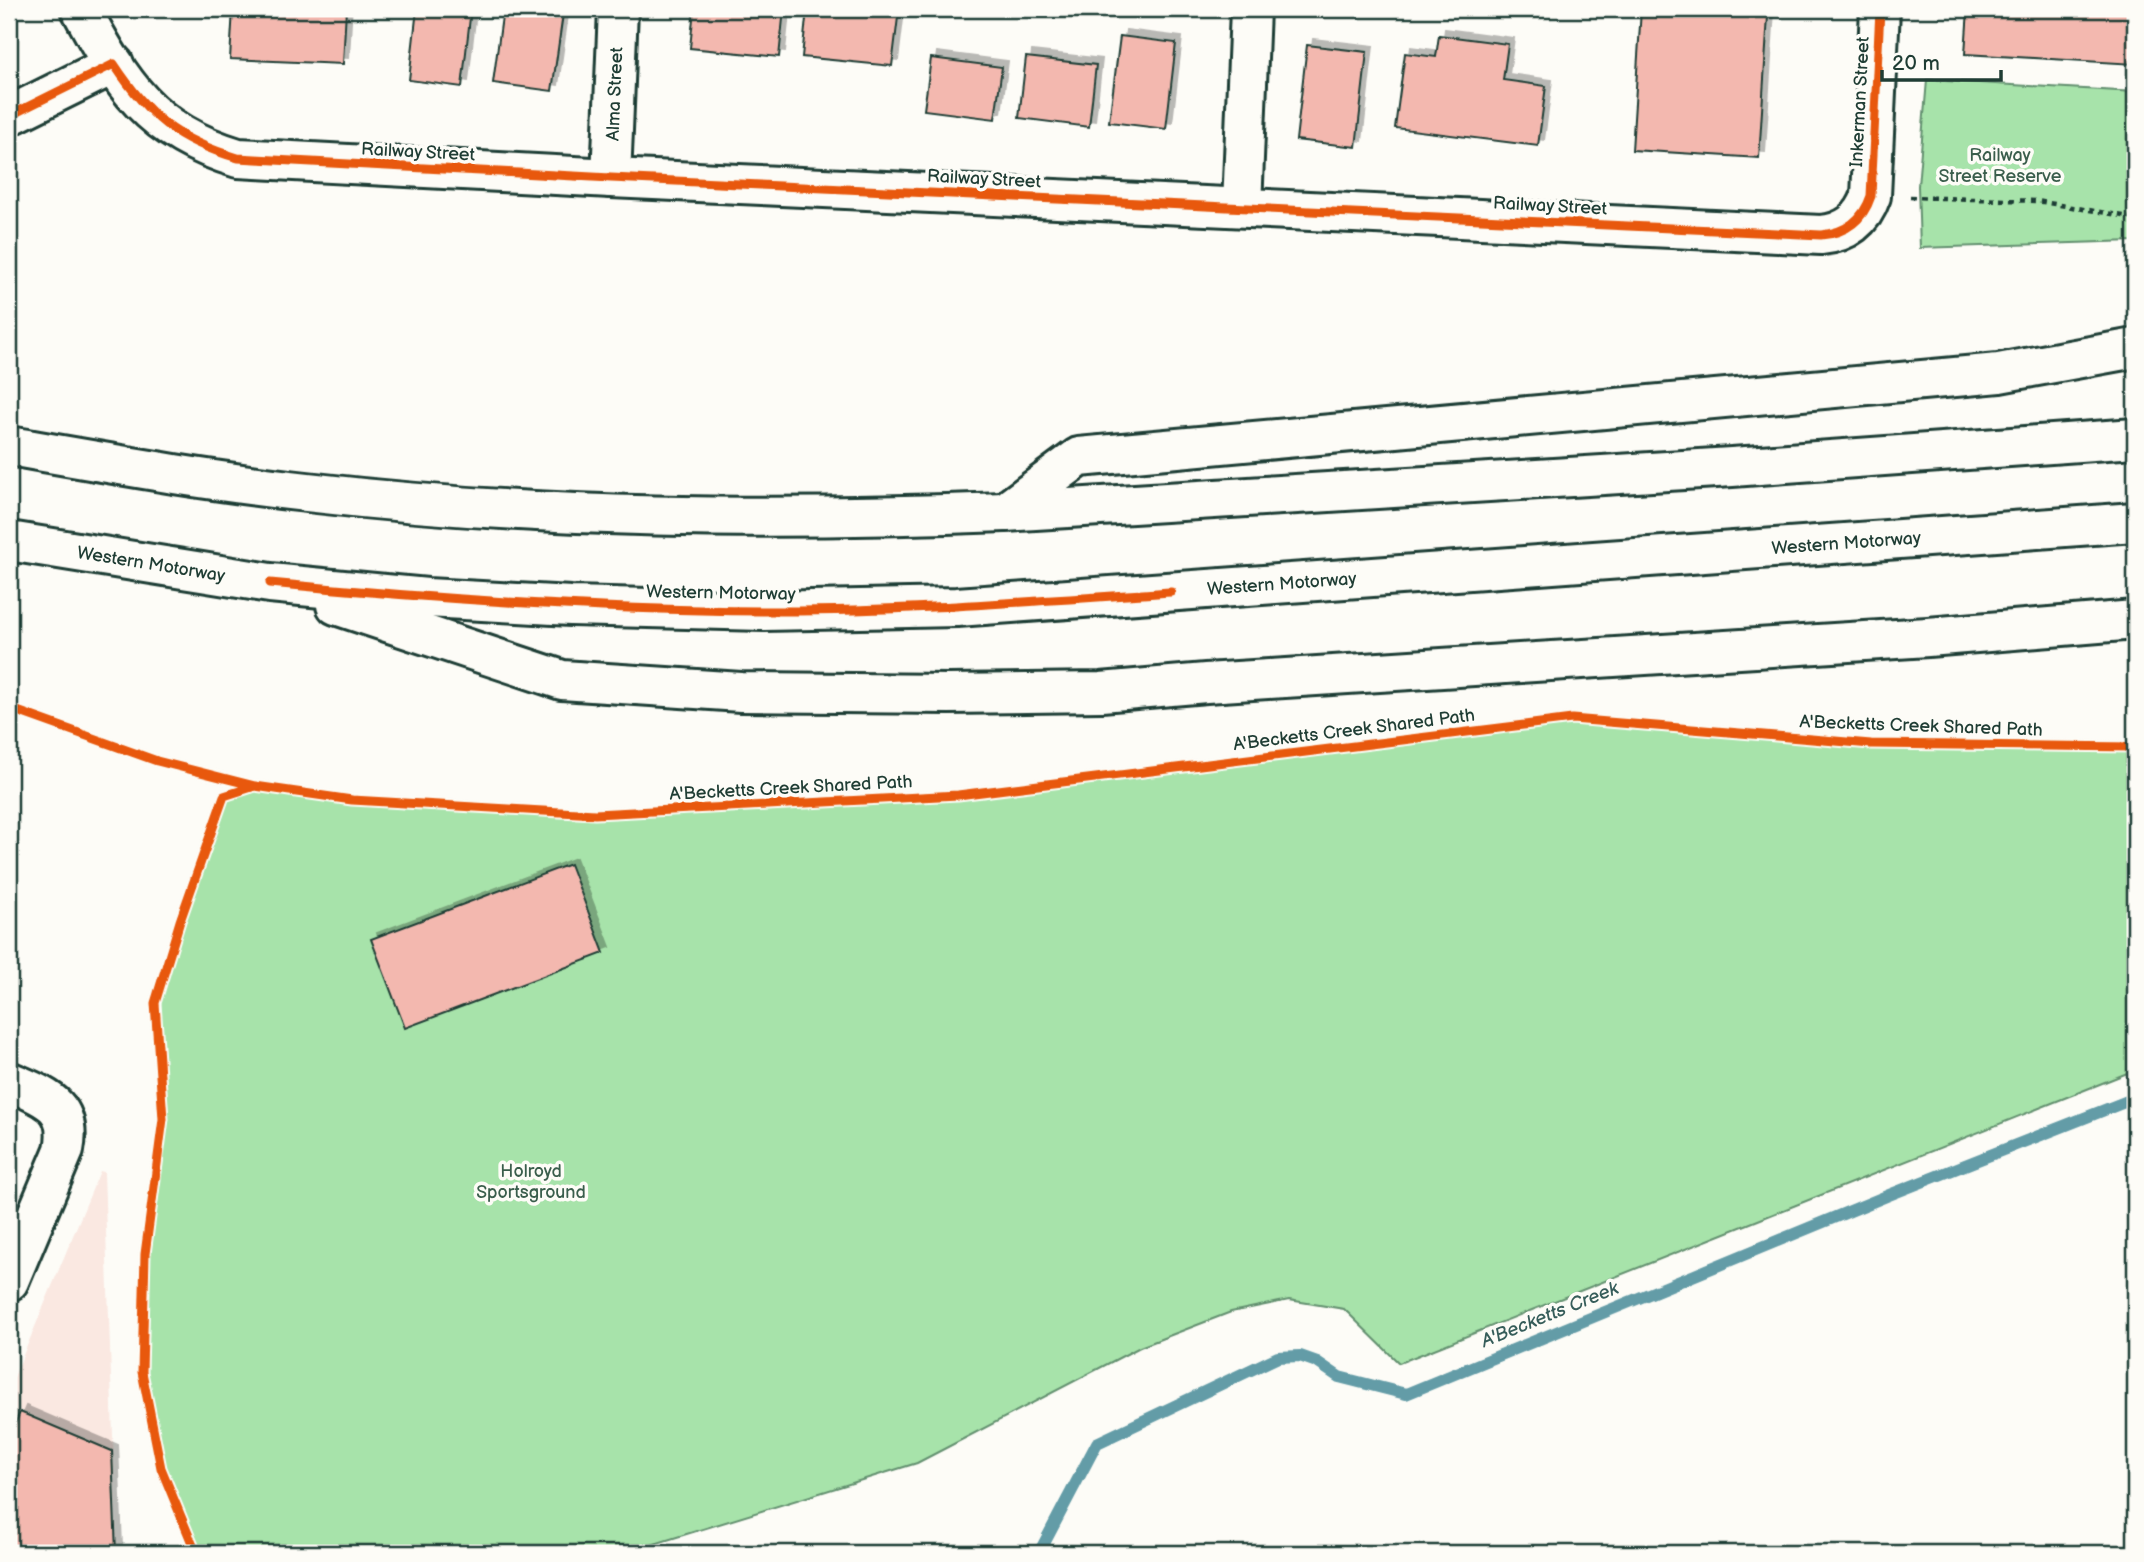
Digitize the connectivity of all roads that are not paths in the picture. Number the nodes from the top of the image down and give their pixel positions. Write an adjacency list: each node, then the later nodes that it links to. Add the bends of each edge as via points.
1 (81, 9): 5 (main road, Railway Street)
2 (618, 9): 7 (main road, Alma Street)
3 (1250, 9): 9 (main road)
4 (1880, 9): 8 (main road, Inkerman Street)
5 (114, 64): 6 (main road); 7 (main road, Railway Street, via 139,101 158,119 208,149 238,158)
6 (9, 116)
7 (611, 178): 9 (main road, Railway Street)
8 (1871, 196): 9 (main road, Railway Street, via 1851,226 1821,235)
9 (1242, 207)
10 (2135, 348): 13 (main road, via 1999,373 1079,457)
11 (2135, 438): 13 (main road)
12 (9, 446): 13 (main road, via 307,492 482,508 713,517)
13 (1005, 512)
14 (2135, 522): 16 (main road, Western Motorway, via 957,607 764,611 571,606)
15 (9, 541): 16 (main road, Western Motorway)
16 (271, 583): 17 (main road, via 562,680 741,692 1101,692)
17 (2135, 620)
18 (9, 1081): 19 (main road, via 53,1102 66,1125 64,1150)
19 (9, 1281)

